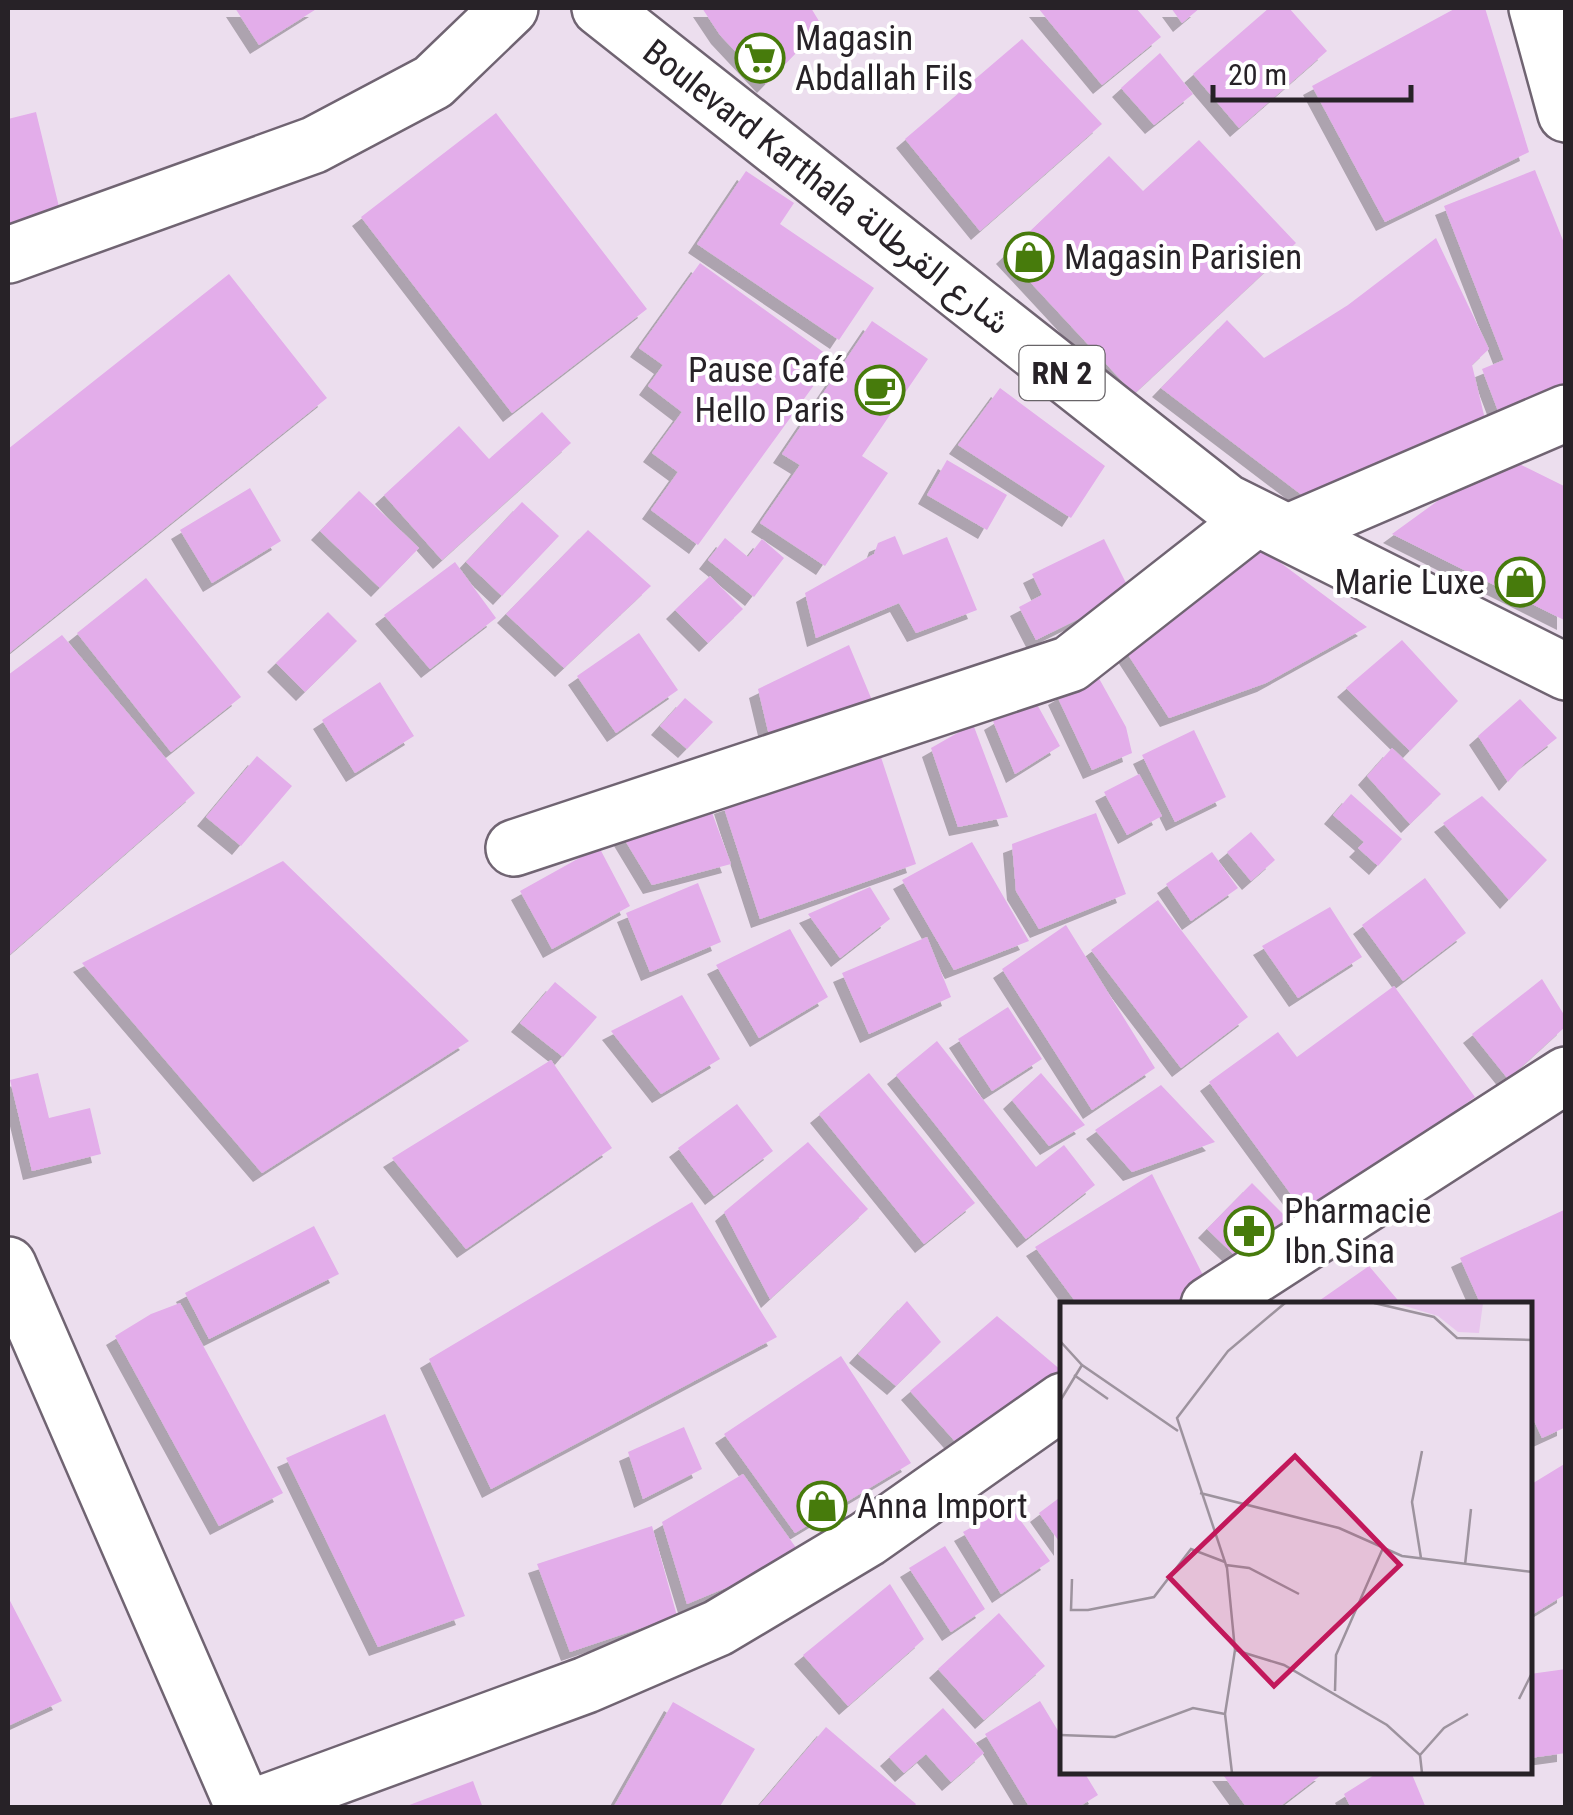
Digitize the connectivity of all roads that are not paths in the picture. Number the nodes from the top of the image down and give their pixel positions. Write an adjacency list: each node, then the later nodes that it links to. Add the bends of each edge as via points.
1 (510, 8): 5 (street, via 433,82 314,145)
2 (600, 8): 7 (street, Boulevard Karthala شارع القرطالة / RN 2, via 1226,502)
3 (1537, 8): 4 (street)
4 (1566, 114)
5 (8, 255)
6 (1566, 413): 7 (street)
7 (1272, 526): 8 (street, Boulevard Karthala شارع القرطالة / RN 2); 9 (street, via 1070,664)
8 (1566, 672)
9 (514, 848)
10 (1566, 1075): 12 (street)
11 (8, 1265): 14 (street)
12 (1214, 1302)
13 (1060, 1403): 14 (street, via 867,1539 718,1628 586,1686)
14 (247, 1808)

